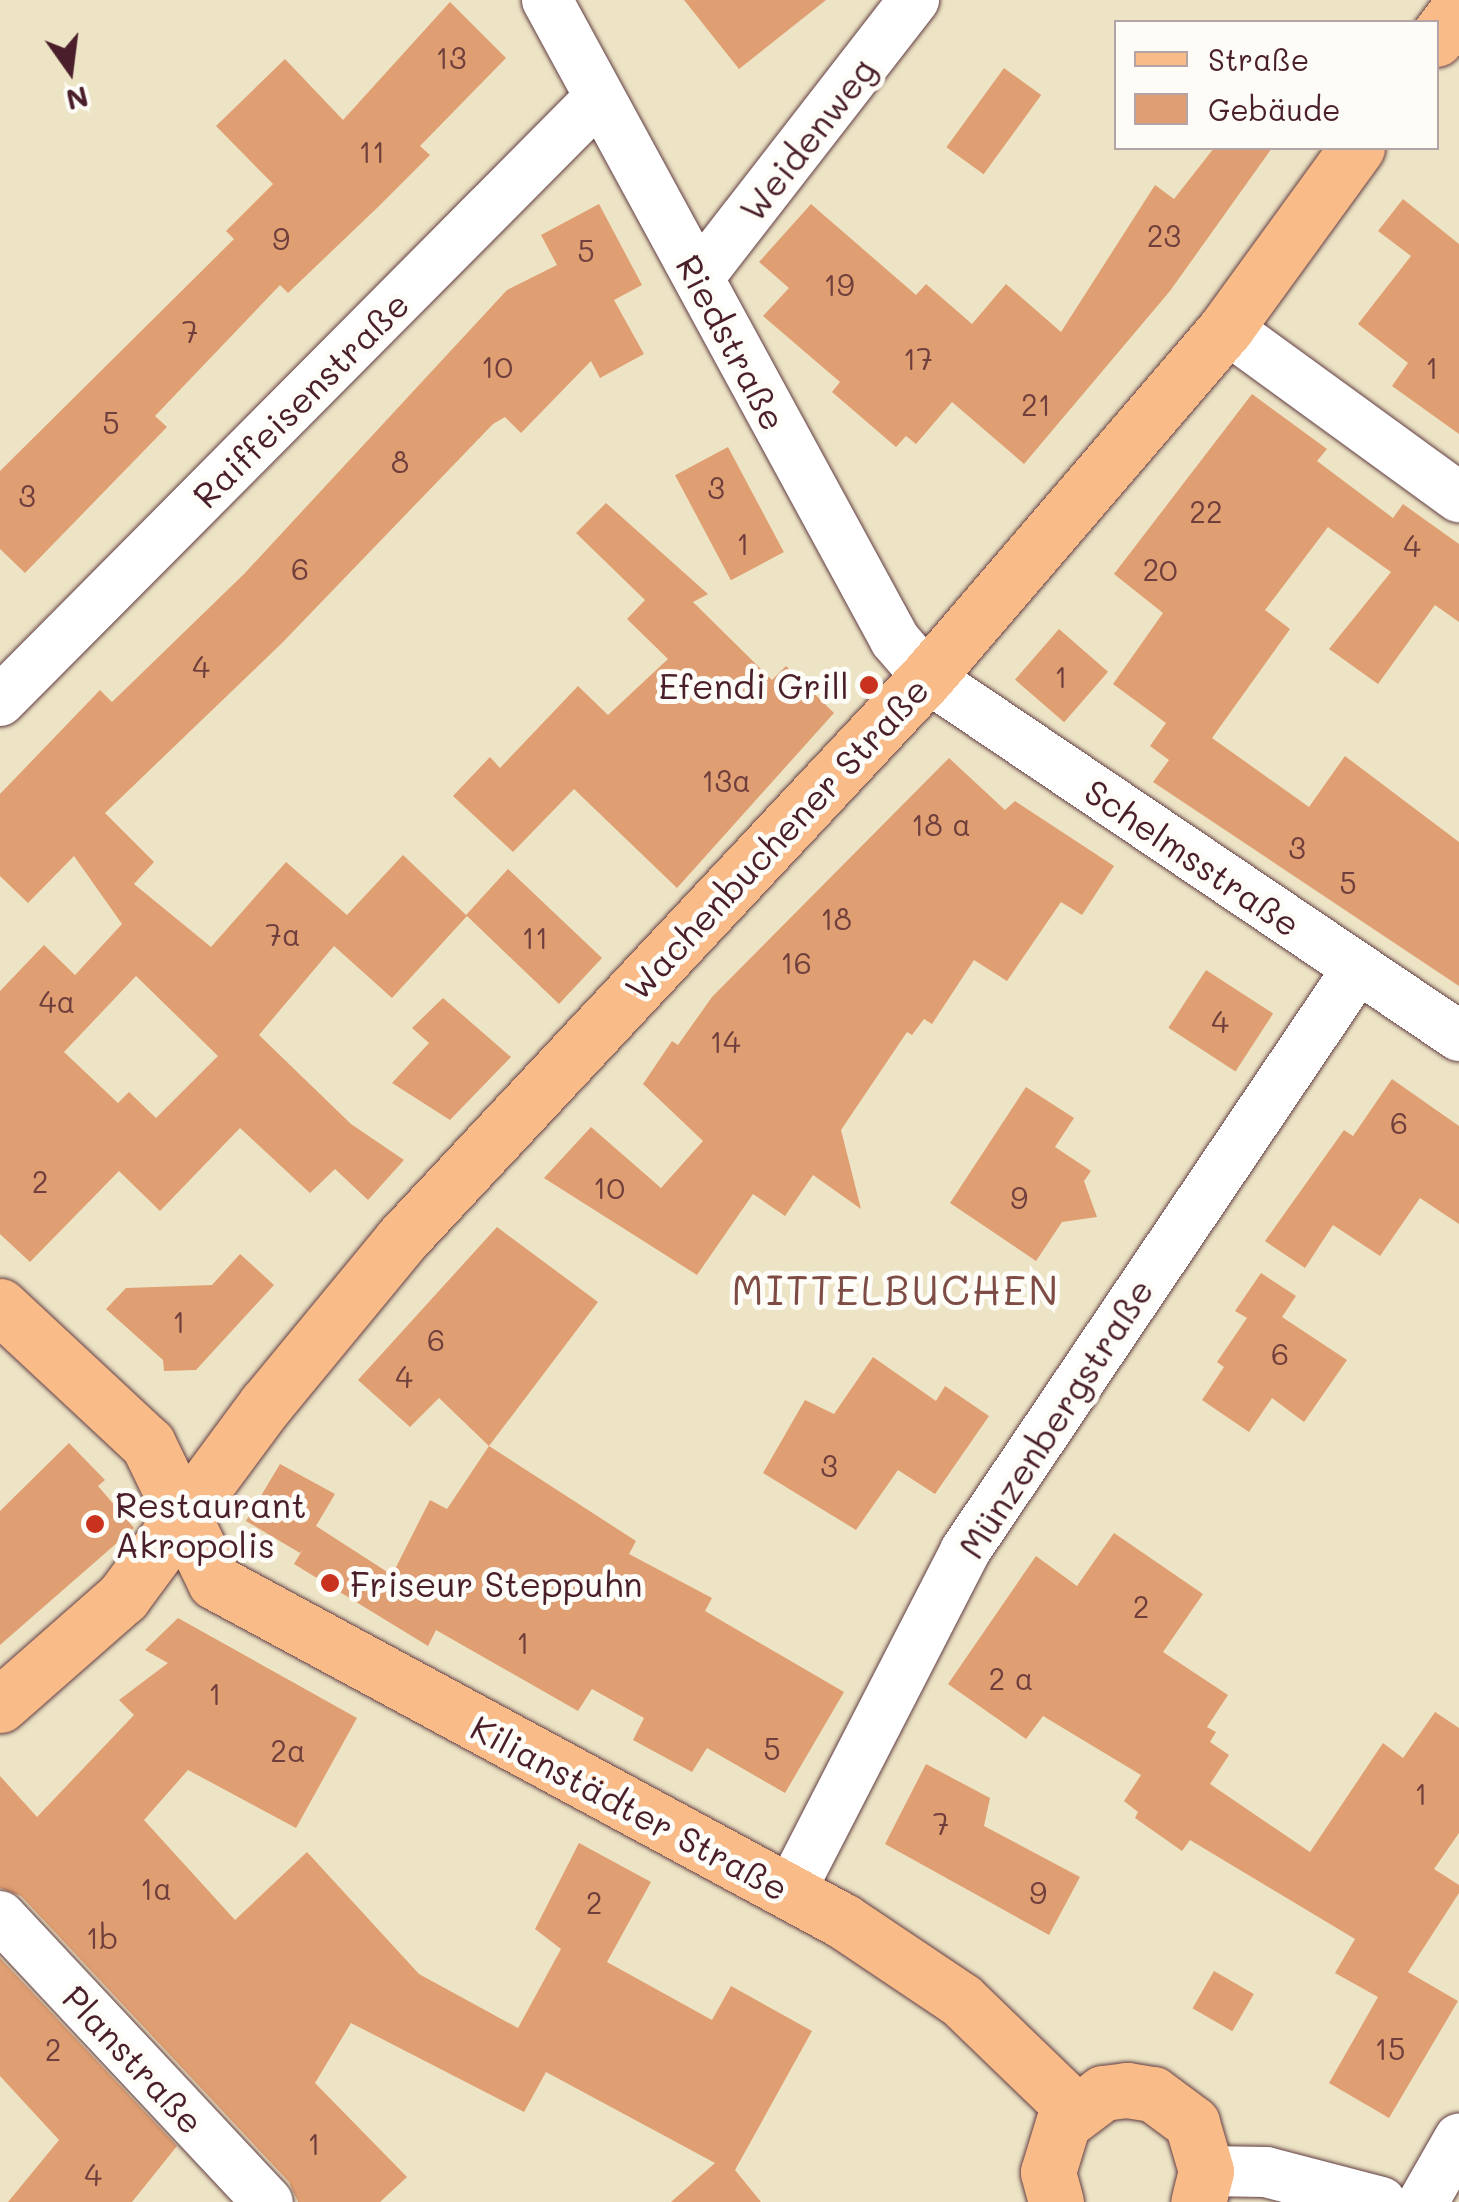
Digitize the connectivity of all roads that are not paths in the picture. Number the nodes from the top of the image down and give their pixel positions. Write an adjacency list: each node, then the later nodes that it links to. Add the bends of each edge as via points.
1 (547, 0): 5 (street, Riedstraße)
2 (914, 0): 7 (street, Weidenweg)
3 (1459, 8): 4 (main road)
4 (1439, 34)
5 (600, 98): 7 (street, Riedstraße); 11 (street, Raiffeisenstraße)
6 (1356, 150): 8 (main road, Wachenbuchener Straße)
7 (699, 276): 10 (street, Riedstraße, via 818,510 894,640)
8 (1226, 328): 9 (street); 10 (main road, Wachenbuchener Straße)
9 (1459, 497)
10 (927, 677): 12 (street, Schelmsstraße); 15 (main road, Wachenbuchener Straße, via 401,1240 266,1404)
11 (0, 701)
12 (1358, 968): 13 (street, Schelmsstraße); 17 (street, Münzenbergstraße, via 965,1551)
13 (1459, 1036)
14 (0, 1306): 15 (main road, Kilianstädter Straße, via 148,1444)
15 (185, 1519): 16 (main road, Wachenbuchener Straße, via 100,1622); 17 (main road, Kilianstädter Straße, via 215,1582)
16 (0, 1705)
17 (797, 1877): 19 (main road, Kilianstädter Straße, via 961,2000)
18 (0, 1916): 22 (street, Planstraße)
19 (1075, 2110): 21 (main road, via 1102,2094 1152,2094 1192,2123); 23 (main road, via 1051,2146 1048,2172)
20 (1459, 2139): 25 (street)
21 (1202, 2187): 24 (street, via 1266,2172)
22 (268, 2202)
23 (1056, 2202)
24 (1382, 2202)
25 (1422, 2202)

